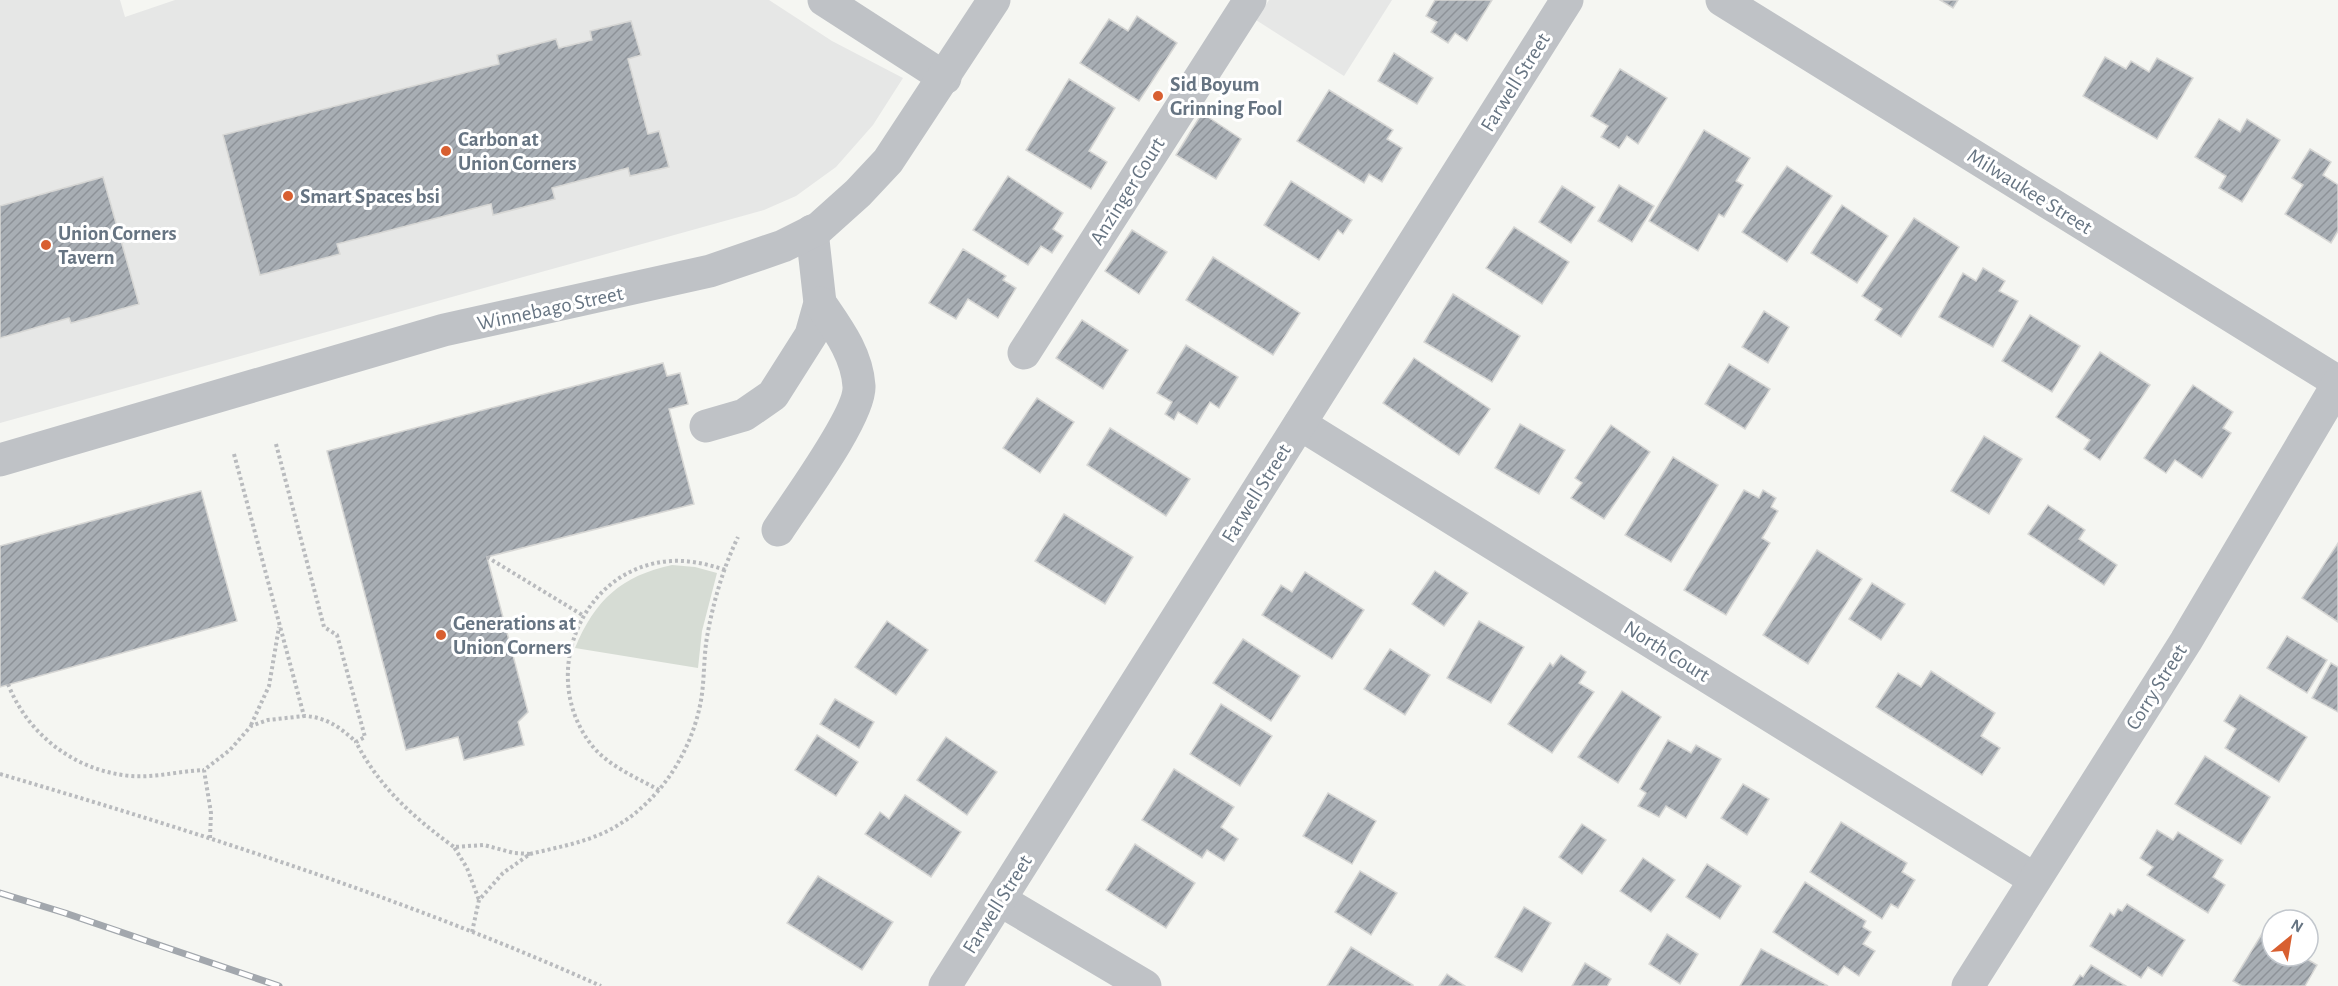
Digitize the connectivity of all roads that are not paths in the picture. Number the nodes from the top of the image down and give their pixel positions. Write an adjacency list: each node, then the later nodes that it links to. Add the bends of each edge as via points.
1 (824, 0): 6 (street)
2 (994, 0): 6 (street, Winnebago Street)
3 (1250, 0): 9 (street, Anzinger Court)
4 (1567, 0): 11 (street, Farwell Street)
5 (1722, 0): 10 (street, Milwaukee Street)
6 (945, 78): 7 (street, Winnebago Street, via 888,161 858,193)
7 (812, 231): 8 (street); 13 (street, Winnebago Street, via 783,246 710,271 444,330)
8 (820, 303): 12 (street, via 811,335 773,394 744,416); 14 (street, via 843,338 860,388 854,412)
9 (1024, 353)
10 (2338, 383): 15 (street, Corry Street, via 2186,641)
11 (1300, 424): 15 (street, North Court); 16 (street, Farwell Street)
12 (706, 426)
13 (0, 460)
14 (778, 530)
15 (2034, 879): 19 (street, Corry Street)
16 (1000, 900): 17 (street, Farwell Street); 18 (street)
17 (945, 986)
18 (1145, 986)
19 (1968, 986)

